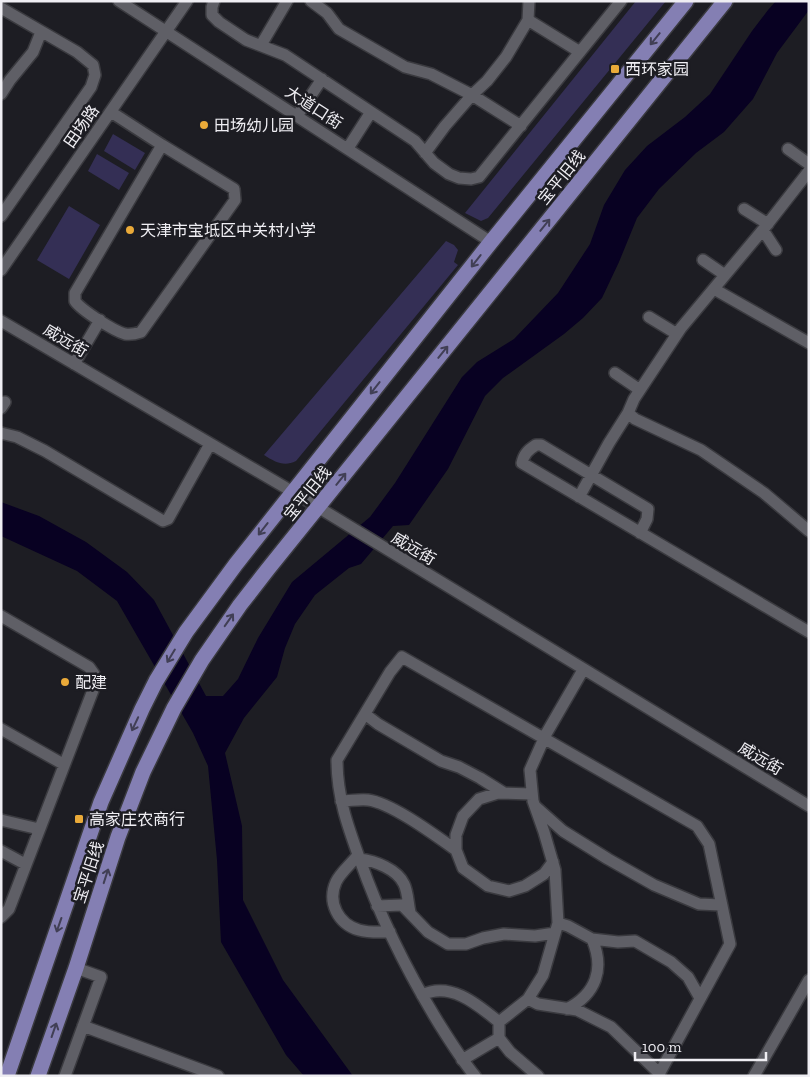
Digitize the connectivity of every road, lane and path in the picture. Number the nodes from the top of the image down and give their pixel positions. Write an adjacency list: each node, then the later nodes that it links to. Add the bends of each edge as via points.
1 (119, 1): 12 (street, 大道口街)
2 (187, 1): 12 (street, 田场路)
3 (214, 1): 14 (street, via 212,15 219,22 246,40)
4 (287, 1): 14 (street)
5 (311, 1): 18 (street, via 327,13 339,29 385,56)
6 (529, 1): 11 (street)
7 (621, 1): 15 (street)
8 (686, 1): 33 (main road, 宝平旧线, one-way to 33)
9 (725, 1): 53 (main road, 宝平旧线, one-way to 9)
10 (1, 8): 13 (street)
11 (528, 20): 15 (street); 18 (street, via 506,57)
12 (166, 31): 19 (street, 田场路); 21 (street, 大道口街)
13 (41, 32): 17 (street, via 33,52); 29 (street, via 77,52 93,65 95,75 91,87)
14 (261, 45): 16 (street)
15 (580, 52): 22 (street)
16 (322, 79): 20 (street); 21 (street)
17 (1, 94)
18 (472, 95): 22 (street); 26 (street)
19 (110, 112): 23 (street); 36 (street, 田场路)
20 (371, 112): 24 (street); 26 (street, via 415,141)
21 (297, 116): 24 (street, 大道口街)
22 (521, 126): 26 (street, via 479,177 471,180 449,174)
23 (162, 145): 40 (street, via 75,293 74,301 80,308); 40 (street, via 234,189 235,200 141,332 132,335 122,333)
24 (348, 148): 33 (street, 大道口街)
25 (788, 149): 27 (street)
26 (425, 153)
27 (809, 164)
28 (809, 171): 32 (street)
29 (6, 199): 31 (street)
30 (744, 209): 32 (street)
31 (1, 216)
32 (765, 227): 34 (street); 37 (street)
33 (491, 242): 51 (main road, 宝平旧线, one-way to 51)
34 (776, 250)
35 (703, 260): 37 (street)
36 (1, 270)
37 (725, 274): 38 (street)
38 (714, 289): 42 (street); 43 (street)
39 (649, 317): 42 (street)
40 (100, 320): 44 (street)
41 (1, 321): 44 (street, 威远街)
42 (677, 334): 46 (street)
43 (809, 343)
44 (74, 364): 49 (street, 威远街)
45 (615, 374): 46 (street)
46 (640, 390): 47 (street)
47 (628, 413): 50 (street); 54 (street, via 702,450 764,493)
48 (1, 433): 49 (street, via 45,451 162,521 168,519)
49 (210, 444): 51 (street, 威远街)
50 (591, 475): 52 (street); 52 (street, via 542,446 536,445 523,456 522,463); 55 (street, via 648,509)
51 (293, 492): 53 (street, 威远街); 92 (main road, 宝平旧线, one-way to 92, via 225,578 156,681 102,802)
52 (579, 497): 55 (street)
53 (318, 508): 58 (street, 威远街); 81 (main road, 宝平旧线, one-way to 53, via 127,814 174,708 240,604)
54 (809, 531)
55 (640, 533): 57 (street)
56 (1, 616): 62 (street, via 89,667 94,674 95,684)
57 (809, 632)
58 (583, 670): 61 (street); 66 (street, 威远街)
59 (365, 714): 61 (street, via 402,657); 63 (street, via 441,761 459,767); 65 (street, via 338,760)
60 (1, 729): 62 (street)
61 (544, 738): 64 (street, via 530,770); 74 (street, via 697,826 709,844)
62 (63, 764): 68 (street)
63 (504, 793): 64 (street); 69 (street, via 480,799 463,816 456,835)
64 (533, 800): 72 (street); 74 (street, via 563,831 654,885 699,904)
65 (341, 801): 69 (street, via 369,800 384,805); 71 (street)
66 (809, 806)
67 (1, 820): 68 (street)
68 (39, 829): 73 (street)
69 (456, 850): 72 (street, via 463,868 488,886 509,891 544,874)
70 (1, 851): 73 (street)
71 (359, 857): 75 (street); 76 (street, via 394,873 404,884); 79 (street, via 337,881 332,896 335,912 358,930)
72 (553, 862): 78 (street)
73 (26, 864): 77 (street, via 9,909)
74 (722, 905): 84 (street, via 730,944)
75 (377, 906): 76 (street, via 402,905); 79 (street)
76 (410, 912): 78 (street, via 428,932 448,944 466,944 504,934 535,936)
77 (1, 918)
78 (556, 928): 80 (street, via 568,926); 85 (street, via 543,975)
79 (390, 932): 83 (street)
80 (592, 939): 84 (street, via 635,941 672,962 688,977); 86 (street, via 598,964 597,978 579,1003)
81 (76, 968): 88 (street, via 101,977); 93 (main road, 宝平旧线, one-way to 81)
82 (809, 980): 98 (street)
83 (422, 995): 87 (street, via 429,991 448,991 462,995); 90 (street)
84 (700, 998): 91 (street)
85 (528, 999): 86 (street); 87 (street)
86 (567, 1009): 91 (street, via 577,1010 611,1027)
87 (499, 1022): 89 (street)
88 (83, 1026): 94 (street); 95 (street)
89 (498, 1038): 90 (street); 97 (street)
90 (462, 1060): 96 (street)
91 (658, 1074)
92 (8, 1076)
93 (38, 1076)
94 (65, 1076)
95 (218, 1076)
96 (475, 1076)
97 (538, 1076)
98 (754, 1076)

